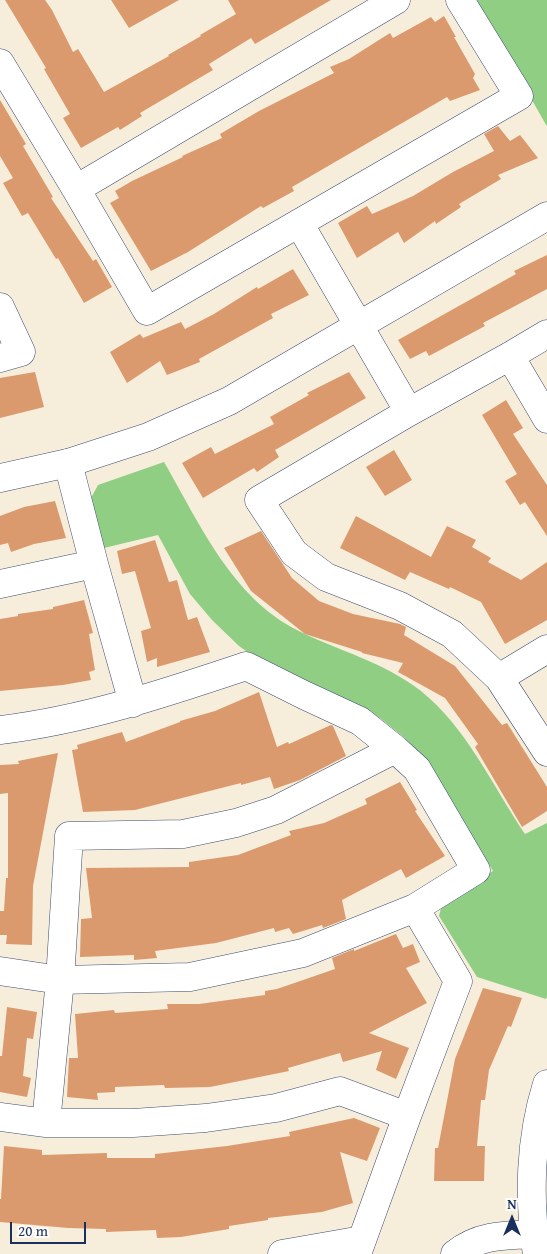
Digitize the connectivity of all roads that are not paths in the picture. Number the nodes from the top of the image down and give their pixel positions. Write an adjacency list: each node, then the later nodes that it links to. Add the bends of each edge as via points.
1 (396, 0): 4 (street)
2 (460, 0): 6 (street, via 519,96)
3 (0, 63): 4 (street)
4 (76, 189): 6 (street, via 147,311)
5 (547, 216): 8 (street)
6 (299, 223): 8 (street)
7 (0, 307): 11 (street, via 22,352)
8 (359, 326): 12 (street); 14 (street, via 229,402 148,437)
9 (547, 334): 10 (street)
10 (510, 356): 12 (street); 13 (street)
11 (0, 358)
12 (409, 412): 19 (street, via 259,500 294,554 326,578 400,606 452,634)
13 (547, 419)
14 (68, 463): 15 (street); 16 (street)
15 (0, 478)
16 (94, 564): 17 (street); 20 (street)
17 (0, 584)
18 (547, 649): 19 (street)
19 (499, 678): 23 (street)
20 (133, 703): 21 (street); 22 (street, via 246,666 360,721)
21 (0, 730)
22 (395, 749): 24 (street, via 417,769 476,870); 26 (street, via 276,810 236,823 184,834 69,836)
23 (547, 752)
24 (415, 908): 26 (street, via 303,953 190,977); 28 (street, via 458,981)
25 (0, 971): 26 (street)
26 (60, 980): 30 (street)
27 (547, 1084): 31 (street, via 535,1140 532,1199)
28 (406, 1116): 30 (street, via 340,1091 276,1108 206,1118 133,1124); 32 (street)
29 (0, 1117): 30 (street)
30 (46, 1123)
31 (536, 1244): 34 (street, via 492,1236)
32 (360, 1247): 33 (street)
33 (282, 1254)
34 (455, 1254)

